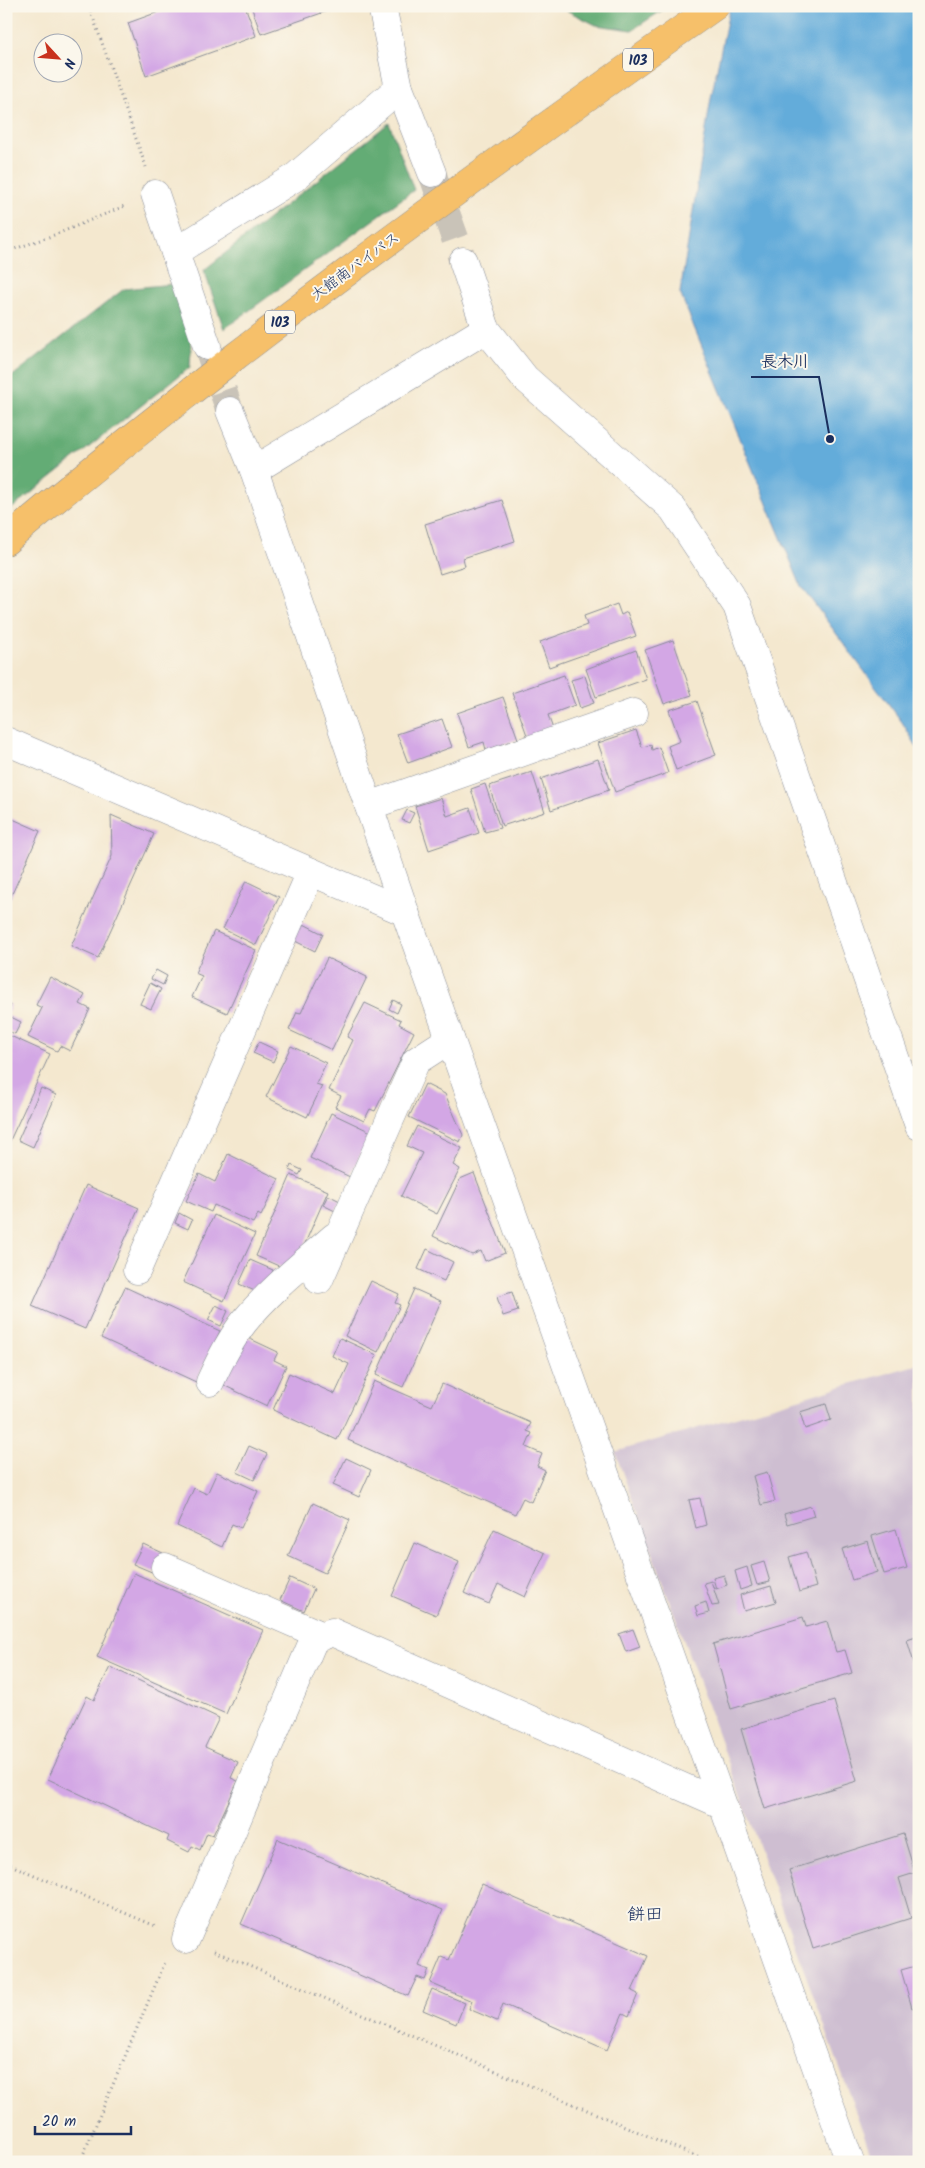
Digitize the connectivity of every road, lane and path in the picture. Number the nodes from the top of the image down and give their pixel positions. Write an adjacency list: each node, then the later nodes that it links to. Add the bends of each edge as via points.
1 (89, 6): 6 (path)
2 (382, 6): 4 (street)
3 (715, 6): 14 (highway, 大館南バイパス / 103, via 303,305 82,476)
4 (399, 88): 5 (street); 8 (street, via 294,178)
5 (432, 173)
6 (155, 194): 7 (path); 8 (street)
7 (6, 252)
8 (175, 252): 11 (street)
9 (462, 260): 10 (street)
10 (486, 329): 13 (street); 21 (street, via 525,378 673,509 737,606)
11 (207, 346)
12 (230, 411): 13 (street)
13 (254, 470): 17 (street)
14 (6, 541)
15 (634, 713): 17 (street)
16 (6, 741): 18 (street)
17 (369, 806): 19 (street)
18 (312, 872): 19 (street); 23 (street)
19 (405, 912): 20 (street)
20 (450, 1039): 22 (street, via 416,1061); 28 (street)
21 (919, 1126)
22 (340, 1231): 24 (street); 25 (street, via 292,1273 244,1322)
23 (137, 1270)
24 (319, 1280)
25 (210, 1382)
26 (165, 1567): 27 (street)
27 (323, 1636): 28 (street, via 332,1632); 30 (street, via 314,1639)
28 (721, 1804): 33 (street)
29 (6, 1863): 30 (path)
30 (181, 1937): 31 (path); 32 (path)
31 (80, 2162)
32 (710, 2162)
33 (850, 2162)

